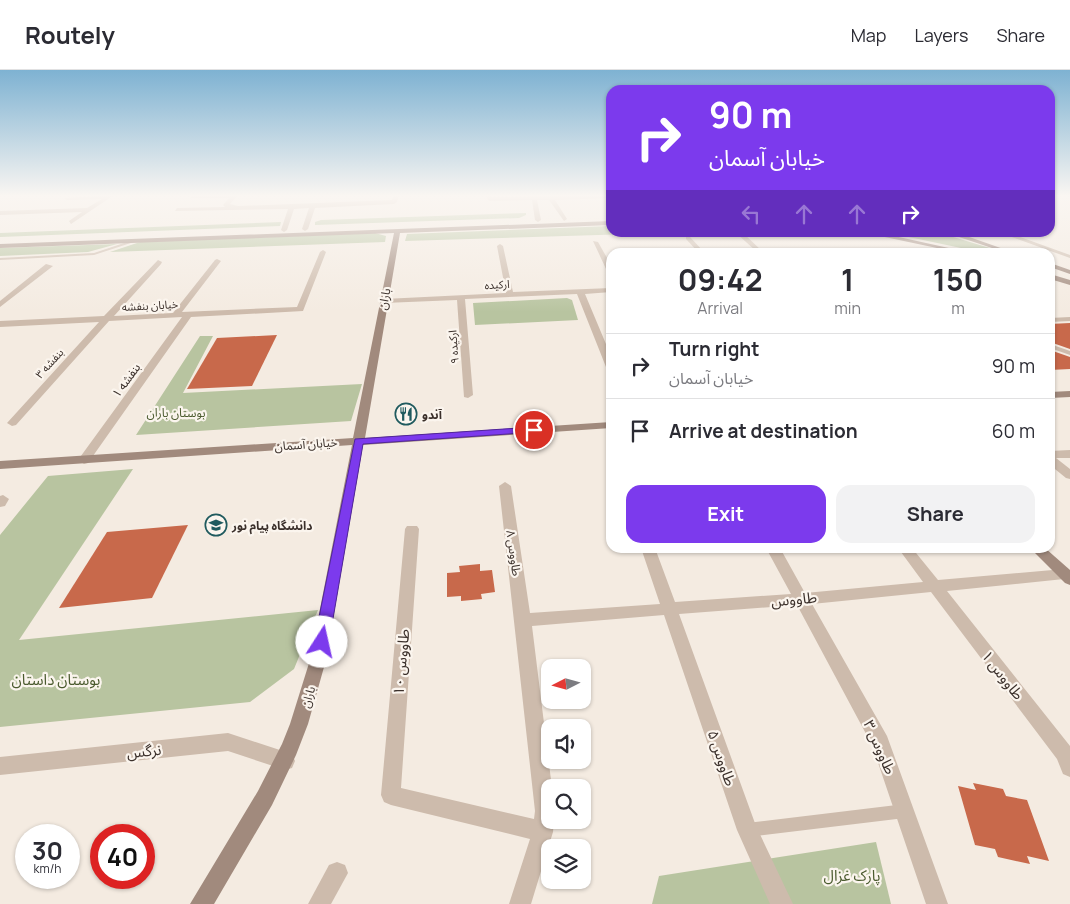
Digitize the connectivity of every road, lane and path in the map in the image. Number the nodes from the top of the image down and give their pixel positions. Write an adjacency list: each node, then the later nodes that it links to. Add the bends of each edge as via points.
1 (173, 234): 9 (main road)
2 (335, 234): 10 (main road)
3 (397, 234): 35 (main road, باران)
4 (744, 237): 15 (street)
5 (889, 237): 16 (main road)
6 (962, 237): 17 (main road)
7 (1014, 237): 18 (lane)
8 (688, 238): 14 (street)
9 (0, 240)
10 (138, 240): 12 (main road); 22 (lane, via 82,255)
11 (595, 242): 25 (street)
12 (0, 246)
13 (500, 246): 33 (street)
14 (697, 248)
15 (756, 248)
16 (944, 248)
17 (996, 248)
18 (1045, 248)
19 (323, 252): 37 (street, خیابان بنفشه, via 300,309)
20 (1055, 252): 21 (lane)
21 (1070, 257)
22 (0, 259)
23 (217, 261): 38 (street)
24 (158, 262): 39 (street, بنفشه ۳)
25 (606, 262)
26 (49, 266): 36 (street)
27 (1055, 268): 28 (main road)
28 (1070, 272)
29 (1055, 278): 30 (main road)
30 (1070, 283)
31 (606, 290): 32 (street, ارکیده)
32 (580, 292): 33 (street, ارکیده); 45 (street)
33 (510, 295): 34 (street, ارکیده)
34 (461, 297): 35 (street, ارکیده); 47 (street, ارکیده ۹)
35 (384, 301): 51 (main road, باران)
36 (0, 305)
37 (189, 314): 38 (street, خیابان بنفشه); 54 (street, بنفشه ۱)
38 (176, 315): 39 (street, خیابان بنفشه)
39 (105, 319): 42 (street, خیابان بنفشه); 49 (street, بنفشه ۳)
40 (1070, 319): 41 (lane)
41 (1055, 320)
42 (0, 324)
43 (1055, 348): 44 (lane)
44 (1070, 353)
45 (606, 355)
46 (1070, 394): 48 (main road)
47 (468, 395)
48 (1055, 395)
49 (12, 423)
50 (606, 425): 51 (main road, خیابان آسمان)
51 (359, 441): 54 (main road, خیابان آسمان); 69 (main road, باران, via 318,660 301,720)
52 (1070, 454): 53 (street)
53 (1055, 455)
54 (84, 460): 56 (main road, خیابان آسمان)
55 (1055, 463): 57 (street)
56 (0, 465)
57 (1070, 475)
58 (505, 486): 68 (street, طاووس ۸)
59 (412, 529): 74 (street, طاووس ۱۰, via 391,795)
60 (650, 553): 67 (street, طاووس ۵)
61 (776, 553): 66 (street, طاووس ۳)
62 (909, 553): 65 (street, طاووس ۱)
63 (1042, 553): 64 (main road)
64 (1067, 577): 65 (street, طاووس)
65 (934, 586): 66 (street, طاووس); 71 (street, طاووس ۱, via 1064,753)
66 (801, 599): 67 (street, طاووس); 72 (street, طاووس ۳, via 880,742)
67 (670, 609): 68 (street, طاووس); 73 (street, طاووس ۵)
68 (523, 620): 74 (street, طاووس ۸, via 545,811)
69 (285, 760): 70 (street, نرگس, via 228,742); 76 (main road, باران, via 243,837)
70 (0, 766)
71 (1070, 767)
72 (906, 811): 73 (lane); 80 (street, طاووس ۳)
73 (747, 830): 79 (street, طاووس ۵)
74 (543, 832): 78 (street, طاووس ۸)
75 (337, 873): 77 (street)
76 (201, 904)
77 (319, 904)
78 (520, 904)
79 (782, 904)
80 (937, 904)

